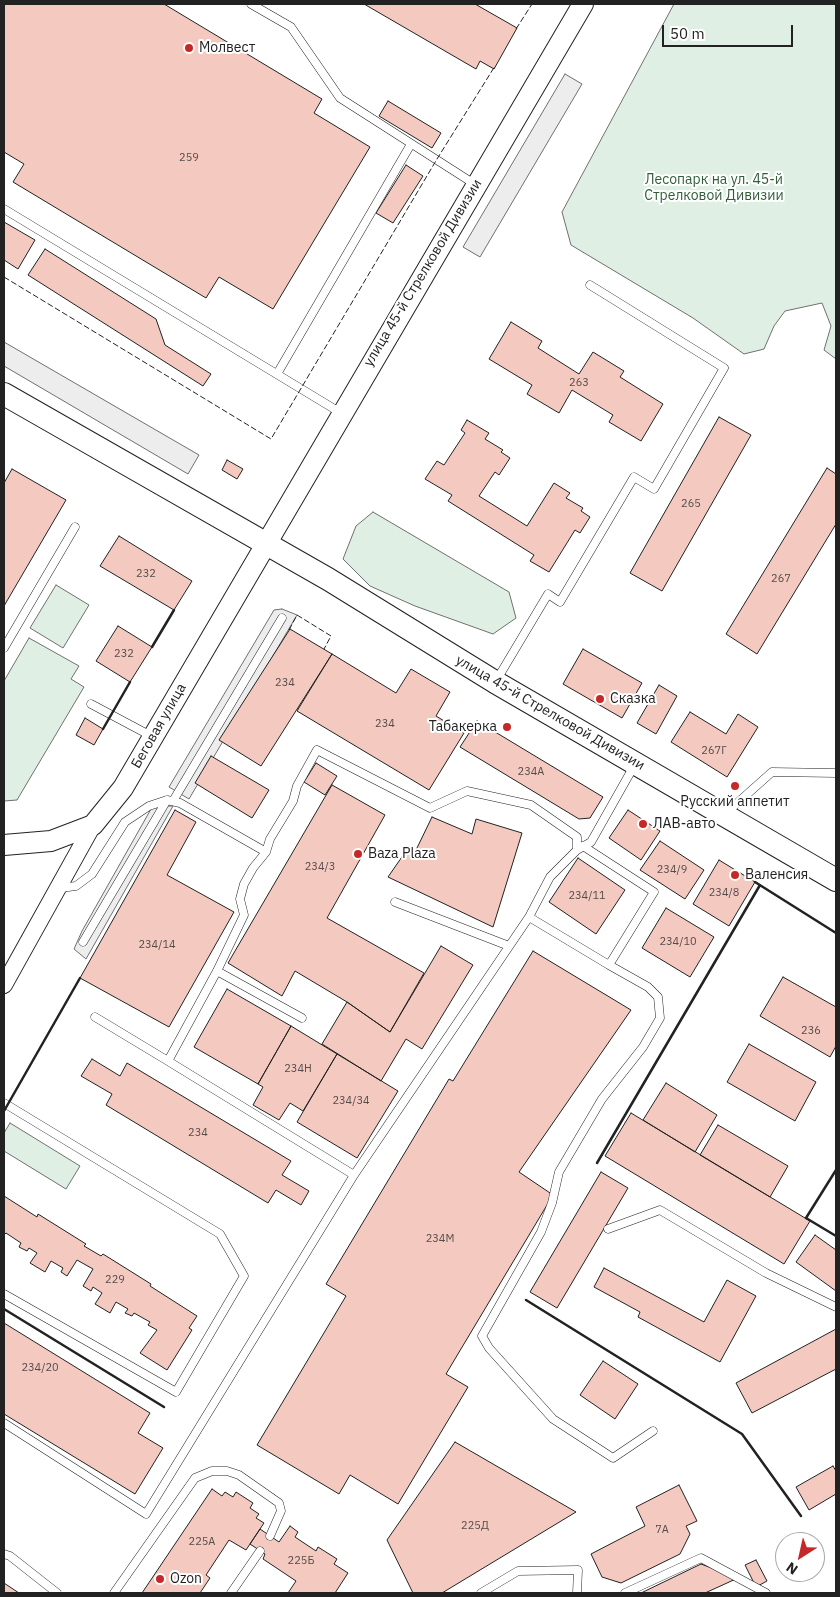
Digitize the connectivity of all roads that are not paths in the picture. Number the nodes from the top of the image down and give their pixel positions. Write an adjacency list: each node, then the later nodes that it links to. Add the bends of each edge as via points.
1 (251, 4): 3 (lane, via 291,27 340,98)
2 (583, 4): 4 (street, улица 45-й Стрелковой Дивизии)
3 (411, 144): 4 (lane); 7 (lane)
4 (476, 185): 9 (street, улица 45-й Стрелковой Дивизии)
5 (4, 209): 7 (lane)
6 (590, 286): 14 (lane, via 724,368 654,489 634,477 560,602 548,594)
7 (277, 374): 9 (lane)
8 (4, 394): 11 (main road, улица 45-й Стрелковой Дивизии)
9 (341, 413): 11 (street, улица 45-й Стрелковой Дивизии)
10 (75, 527): 13 (lane)
11 (264, 544): 14 (main road, улица 45-й Стрелковой Дивизии, via 328,579); 16 (street, Беговая улица)
12 (282, 618): 19 (lane)
13 (4, 648)
14 (495, 682): 17 (main road, улица 45-й Стрелковой Дивизии)
15 (91, 704): 16 (lane)
16 (153, 737): 21 (street, Беговая улица, via 123,788)
17 (636, 764): 20 (main road, улица 45-й Стрелковой Дивизии); 23 (lane, via 591,842)
18 (836, 773): 20 (lane, via 772,772)
19 (170, 800): 24 (lane); 26 (lane, via 149,806 125,822 92,874 76,886); 29 (lane)
20 (724, 815): 25 (main road, улица 45-й Стрелковой Дивизии)
21 (93, 825): 22 (street, via 50,841); 26 (street)
22 (4, 846)
23 (580, 848): 24 (lane, via 577,837 532,805 467,791 430,808 317,750); 28 (lane, via 550,877); 31 (lane, via 654,892)
24 (266, 852): 32 (lane, via 244,884 240,899 244,915)
25 (836, 880)
26 (58, 888): 33 (street)
27 (395, 902): 30 (lane)
28 (529, 917): 30 (lane); 31 (lane)
29 (83, 942)
30 (509, 946): 38 (lane)
31 (609, 965): 43 (lane, via 648,986 658,997 660,1018 602,1099 558,1172 552,1203 541,1232 482,1336 553,1419 613,1458)
32 (218, 971): 35 (lane); 36 (lane)
33 (4, 985)
34 (95, 1017): 36 (lane)
35 (302, 1018)
36 (168, 1061): 38 (lane)
37 (4, 1103): 40 (lane, via 220,1234 244,1276 176,1392)
38 (354, 1175): 42 (lane, via 146,1514)
39 (608, 1229): 41 (lane, via 660,1210 766,1273)
40 (4, 1294)
41 (836, 1307)
42 (4, 1423)
43 (653, 1431)
44 (270, 1536): 48 (lane, via 282,1511 279,1503 239,1475 227,1470 212,1471 195,1478)
45 (260, 1551): 49 (lane)
46 (4, 1554): 47 (lane)
47 (56, 1593)
48 (114, 1593)
49 (231, 1593)
50 (481, 1593): 51 (lane, via 518,1571 578,1570)
51 (577, 1593)
52 (625, 1593): 53 (lane, via 701,1558)
53 (766, 1593)

